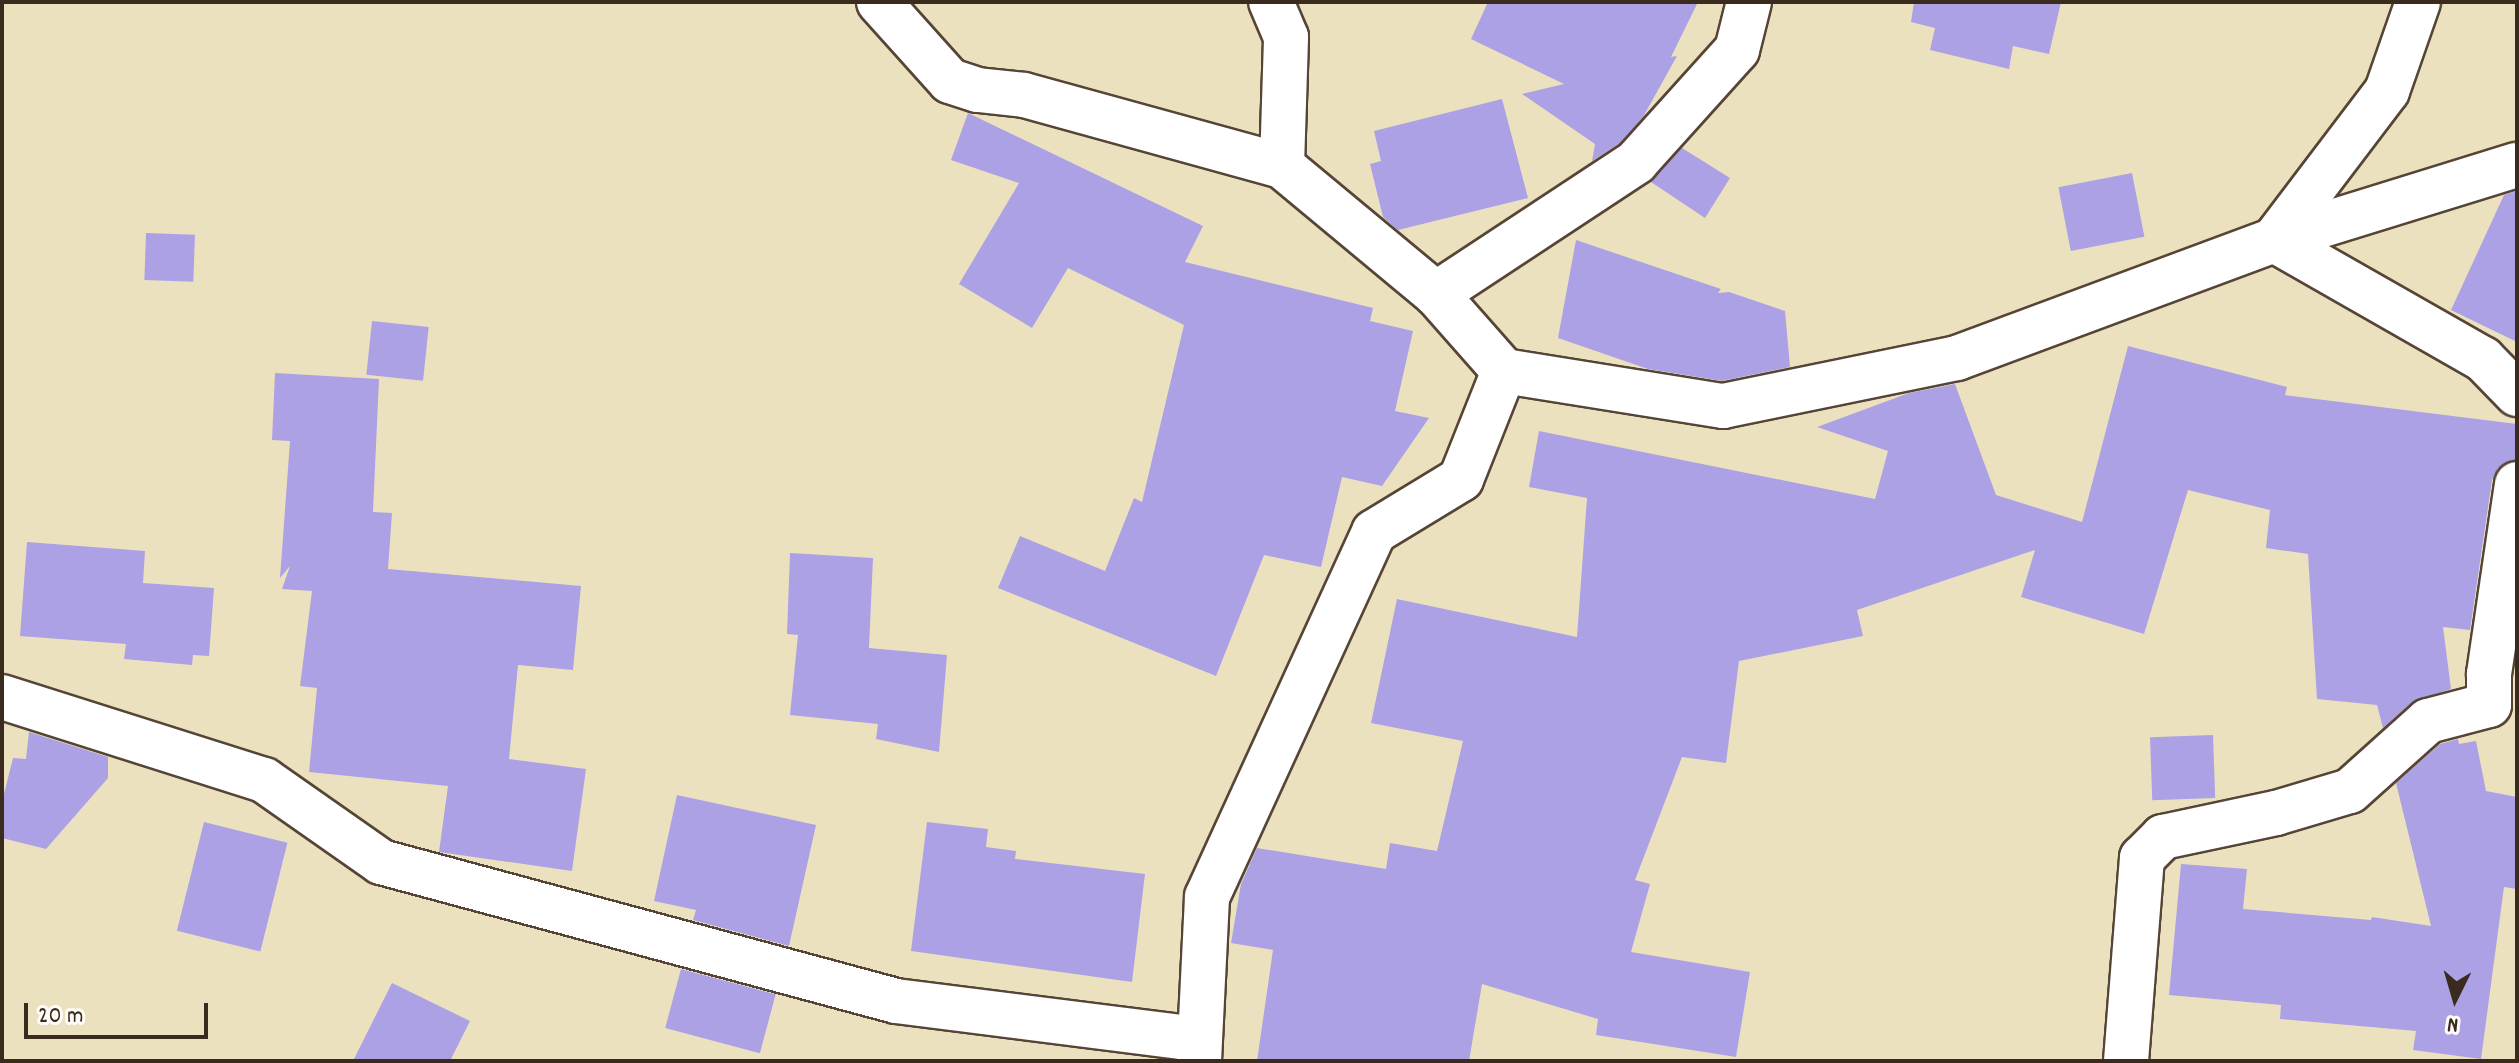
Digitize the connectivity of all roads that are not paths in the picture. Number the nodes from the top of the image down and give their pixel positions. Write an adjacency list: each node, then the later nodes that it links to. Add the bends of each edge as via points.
1 (879, 2): 6 (street, via 950,81 1024,95)
2 (1271, 2): 6 (street, via 1286,37)
3 (1749, 2): 8 (street, via 1737,50 1636,162)
4 (2418, 2): 7 (street, via 2387,91)
5 (2517, 165): 7 (street)
6 (1282, 166): 8 (street)
7 (2274, 240): 9 (street, via 1957,358 1723,406); 10 (street, via 2483,359)
8 (1436, 294): 9 (street)
9 (1504, 371): 13 (street, via 1461,479 1374,532 1207,897)
10 (2517, 394)
11 (2517, 484): 14 (street, via 2489,705 2428,721 2350,791 2163,837 2142,858)
12 (2, 697): 13 (street, via 264,780 381,862 896,1001)
13 (1198, 1050)
14 (2126, 1061)

